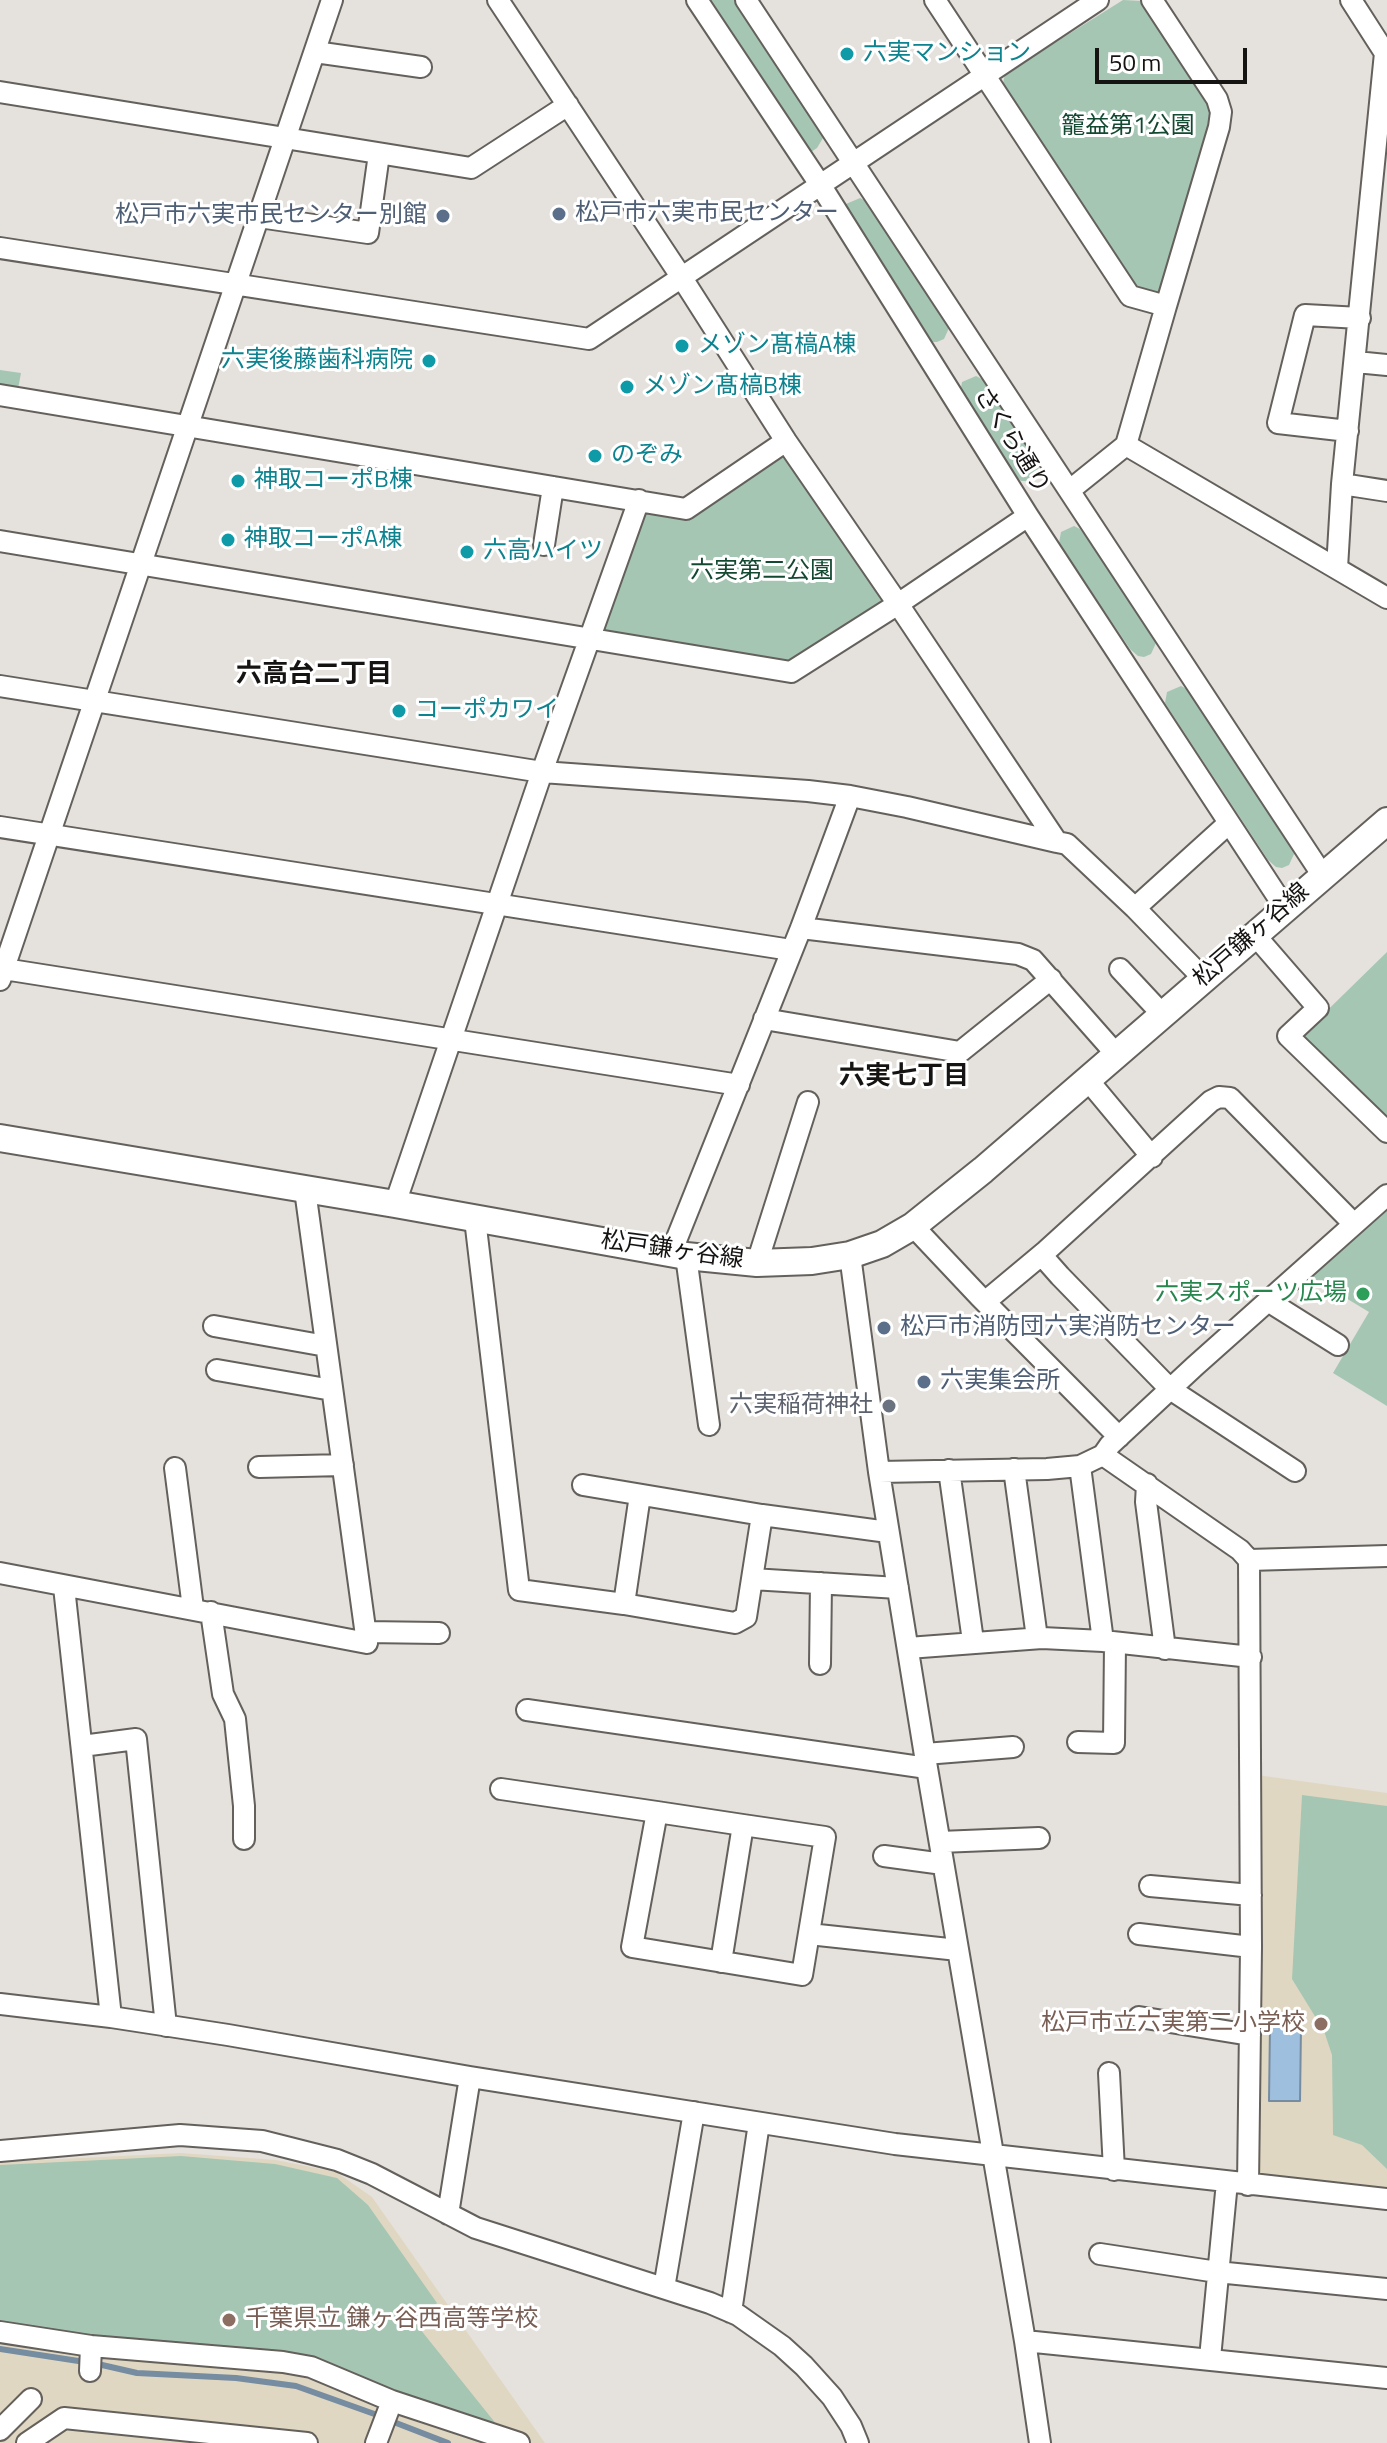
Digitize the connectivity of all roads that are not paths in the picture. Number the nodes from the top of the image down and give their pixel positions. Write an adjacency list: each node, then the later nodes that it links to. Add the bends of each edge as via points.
1 (332, 0): 9 (street)
2 (498, 0): 13 (street)
3 (697, 0): 17 (street, さくら通り)
4 (746, 0): 16 (street, さくら通り)
5 (935, 0): 11 (street)
6 (1098, 0): 11 (street)
7 (1152, 0): 22 (street, via 1221,112)
8 (1351, 0): 23 (street, via 1385,53)
9 (315, 52): 10 (street); 14 (street)
10 (421, 67)
11 (984, 76): 16 (street); 22 (street, via 1130,296)
12 (0, 92): 14 (street)
13 (568, 105): 15 (street, via 471,168); 20 (street)
14 (285, 139): 15 (street); 18 (street)
15 (379, 154): 18 (street, via 368,233)
16 (854, 164): 17 (street); 33 (street, さくら通り)
17 (821, 186): 20 (street); 36 (street, さくら通り)
18 (259, 217): 21 (street)
19 (0, 248): 21 (street)
20 (682, 278): 21 (street, via 589,339); 29 (street)
21 (236, 285): 27 (street)
22 (1166, 306): 30 (street)
23 (1360, 318): 24 (street); 28 (street, via 1305,315 1278,423)
24 (1356, 362): 25 (street); 28 (street)
25 (1387, 365)
26 (0, 395): 27 (street)
27 (188, 427): 32 (street); 39 (street)
28 (1348, 431): 31 (street)
29 (786, 441): 35 (street, via 686,509); 42 (street)
30 (1126, 445): 33 (street); 40 (street)
31 (1342, 484): 34 (street); 40 (street)
32 (553, 487): 35 (street); 38 (street)
33 (1070, 490): 53 (street, さくら通り)
34 (1387, 491)
35 (639, 500): 43 (street)
36 (1028, 516): 42 (street); 48 (street, さくら通り)
37 (0, 541): 39 (street)
38 (544, 545)
39 (141, 563): 43 (street); 45 (street)
40 (1337, 568): 41 (street)
41 (1387, 598)
42 (898, 604): 43 (street, via 791,672); 52 (street)
43 (589, 638): 46 (street)
44 (0, 686): 45 (street)
45 (94, 701): 46 (street); 51 (street)
46 (542, 772): 47 (street); 54 (street)
47 (850, 796): 52 (street); 57 (street)
48 (1229, 823): 55 (street); 56 (street, さくら通り)
49 (0, 827): 51 (street)
50 (1383, 831): 53 (main road, 松戸鎌ヶ谷線)
51 (49, 835): 54 (street); 61 (street)
52 (1057, 842): 55 (street, via 1067,844)
53 (1323, 876): 56 (main road, 松戸鎌ヶ谷線)
54 (498, 906): 59 (street); 66 (street)
55 (1135, 908): 62 (street)
56 (1285, 908): 58 (main road, 松戸鎌ヶ谷線)
57 (801, 928): 59 (street); 63 (street, via 1018,954 1033,960)
58 (1254, 934): 62 (main road, 松戸鎌ヶ谷線); 71 (street, via 1318,1008 1288,1036)
59 (791, 950): 65 (street)
60 (1120, 969): 64 (street)
61 (2, 974): 66 (street)
62 (1203, 978): 64 (main road, 松戸鎌ヶ谷線)
63 (1051, 979): 65 (street, via 960,1052); 67 (street)
64 (1162, 1014): 67 (main road, 松戸鎌ヶ谷線)
65 (764, 1019): 69 (street)
66 (450, 1041): 69 (street); 76 (street)
67 (1116, 1054): 68 (main road, 松戸鎌ヶ谷線)
68 (1087, 1079): 73 (street); 79 (main road, 松戸鎌ヶ谷線)
69 (739, 1085): 81 (street)
70 (808, 1102): 83 (street)
71 (1387, 1132)
72 (0, 1138): 74 (main road, 松戸鎌ヶ谷線)
73 (1152, 1157): 78 (street, via 1211,1101 1230,1098); 80 (street)
74 (305, 1190): 76 (main road, 松戸鎌ヶ谷線); 88 (street)
75 (1387, 1195): 78 (street)
76 (395, 1204): 77 (main road, 松戸鎌ヶ谷線)
77 (475, 1219): 81 (main road, 松戸鎌ヶ谷線); 115 (street, via 519,1590)
78 (1354, 1224): 85 (street)
79 (913, 1226): 82 (main road, 松戸鎌ヶ谷線); 84 (street)
80 (1046, 1251): 84 (street); 90 (street, via 1045,1259)
81 (678, 1255): 83 (main road, 松戸鎌ヶ谷線); 92 (street)
82 (850, 1255): 83 (main road, 松戸鎌ヶ谷線); 102 (street)
83 (757, 1263)
84 (986, 1301): 93 (street)
85 (1268, 1301): 87 (street); 90 (street)
86 (214, 1326): 88 (street)
87 (1338, 1345)
88 (326, 1346): 91 (street)
89 (217, 1370): 91 (street)
90 (1170, 1389): 93 (street); 101 (street)
91 (332, 1390): 95 (street)
92 (709, 1425)
93 (1119, 1437): 94 (street)
94 (1103, 1455): 96 (street); 103 (street)
95 (343, 1465): 97 (street); 117 (street)
96 (1080, 1466): 99 (street); 121 (street)
97 (259, 1467)
98 (175, 1468): 116 (street)
99 (1014, 1469): 100 (street); 119 (street)
100 (949, 1470): 102 (street); 120 (street)
101 (1295, 1471)
102 (879, 1472): 107 (street)
103 (1147, 1484): 109 (street); 123 (street)
104 (583, 1485): 105 (street)
105 (640, 1495): 106 (street); 115 (street)
106 (762, 1515): 107 (street); 111 (street)
107 (888, 1532): 114 (street)
108 (1387, 1556): 109 (street)
109 (1249, 1560): 124 (street)
110 (0, 1573): 113 (street)
111 (752, 1579): 112 (street); 115 (street, via 746,1617 735,1623)
112 (821, 1583): 114 (street); 125 (street)
113 (64, 1587): 116 (street); 128 (street)
114 (898, 1588): 122 (street)
115 (624, 1604)
116 (202, 1610): 117 (street, via 367,1643); 135 (street, via 223,1694 235,1719)
117 (365, 1632): 118 (street)
118 (439, 1633)
119 (1037, 1638): 120 (street); 121 (street)
120 (973, 1641): 122 (street)
121 (1109, 1643): 123 (street); 127 (street, via 1114,1743)
122 (908, 1648): 130 (street)
123 (1165, 1649): 124 (street)
124 (1251, 1657): 140 (street)
125 (820, 1664)
126 (527, 1710): 130 (street)
127 (1078, 1742)
128 (82, 1746): 147 (street); 149 (street, via 136,1739)
129 (1013, 1747): 130 (street)
130 (926, 1761): 136 (street)
131 (501, 1789): 132 (street)
132 (657, 1812): 133 (street); 145 (street, via 632,1947)
133 (743, 1825): 141 (street, via 825,1837); 145 (street)
134 (1039, 1838): 136 (street)
135 (244, 1839)
136 (940, 1842): 138 (street)
137 (884, 1856): 138 (street)
138 (943, 1864): 144 (street)
139 (1150, 1886): 140 (street)
140 (1251, 1895): 143 (street)
141 (809, 1934): 144 (street); 145 (street, via 802,1975)
142 (1139, 1934): 143 (street)
143 (1251, 1947): 150 (street)
144 (958, 1950): 156 (street)
145 (721, 1962)
146 (0, 2004): 147 (street)
147 (111, 2017): 149 (street)
148 (1139, 2017): 150 (street)
149 (166, 2026): 152 (street)
150 (1250, 2035): 159 (street)
151 (1109, 2073): 157 (street)
152 (470, 2077): 153 (street); 161 (street)
153 (694, 2112): 154 (street); 164 (street)
154 (759, 2123): 156 (street); 166 (street)
155 (0, 2151): 161 (street, via 180,2135 262,2141 372,2174)
156 (993, 2156): 157 (street); 168 (street)
157 (1114, 2170): 158 (street)
158 (1227, 2182): 159 (street); 163 (street)
159 (1248, 2185): 160 (street)
160 (1387, 2199)
161 (448, 2214): 164 (street, via 476,2228)
162 (1100, 2254): 163 (street)
163 (1217, 2272): 165 (street); 170 (street)
164 (664, 2288): 166 (street)
165 (1387, 2289)
166 (731, 2312): 180 (street, via 804,2366 832,2397)
167 (0, 2332): 169 (street)
168 (1025, 2341): 170 (street); 181 (street)
169 (91, 2346): 171 (street); 174 (street, via 311,2367)
170 (1210, 2358): 172 (street)
171 (90, 2371)
172 (1387, 2378)
173 (31, 2399): 175 (street)
174 (392, 2401): 178 (street); 179 (street)
175 (0, 2430)
176 (27, 2443): 177 (street, via 64,2418)
177 (307, 2443)
178 (376, 2443)
179 (519, 2443)
180 (858, 2443)
181 (1040, 2443)

